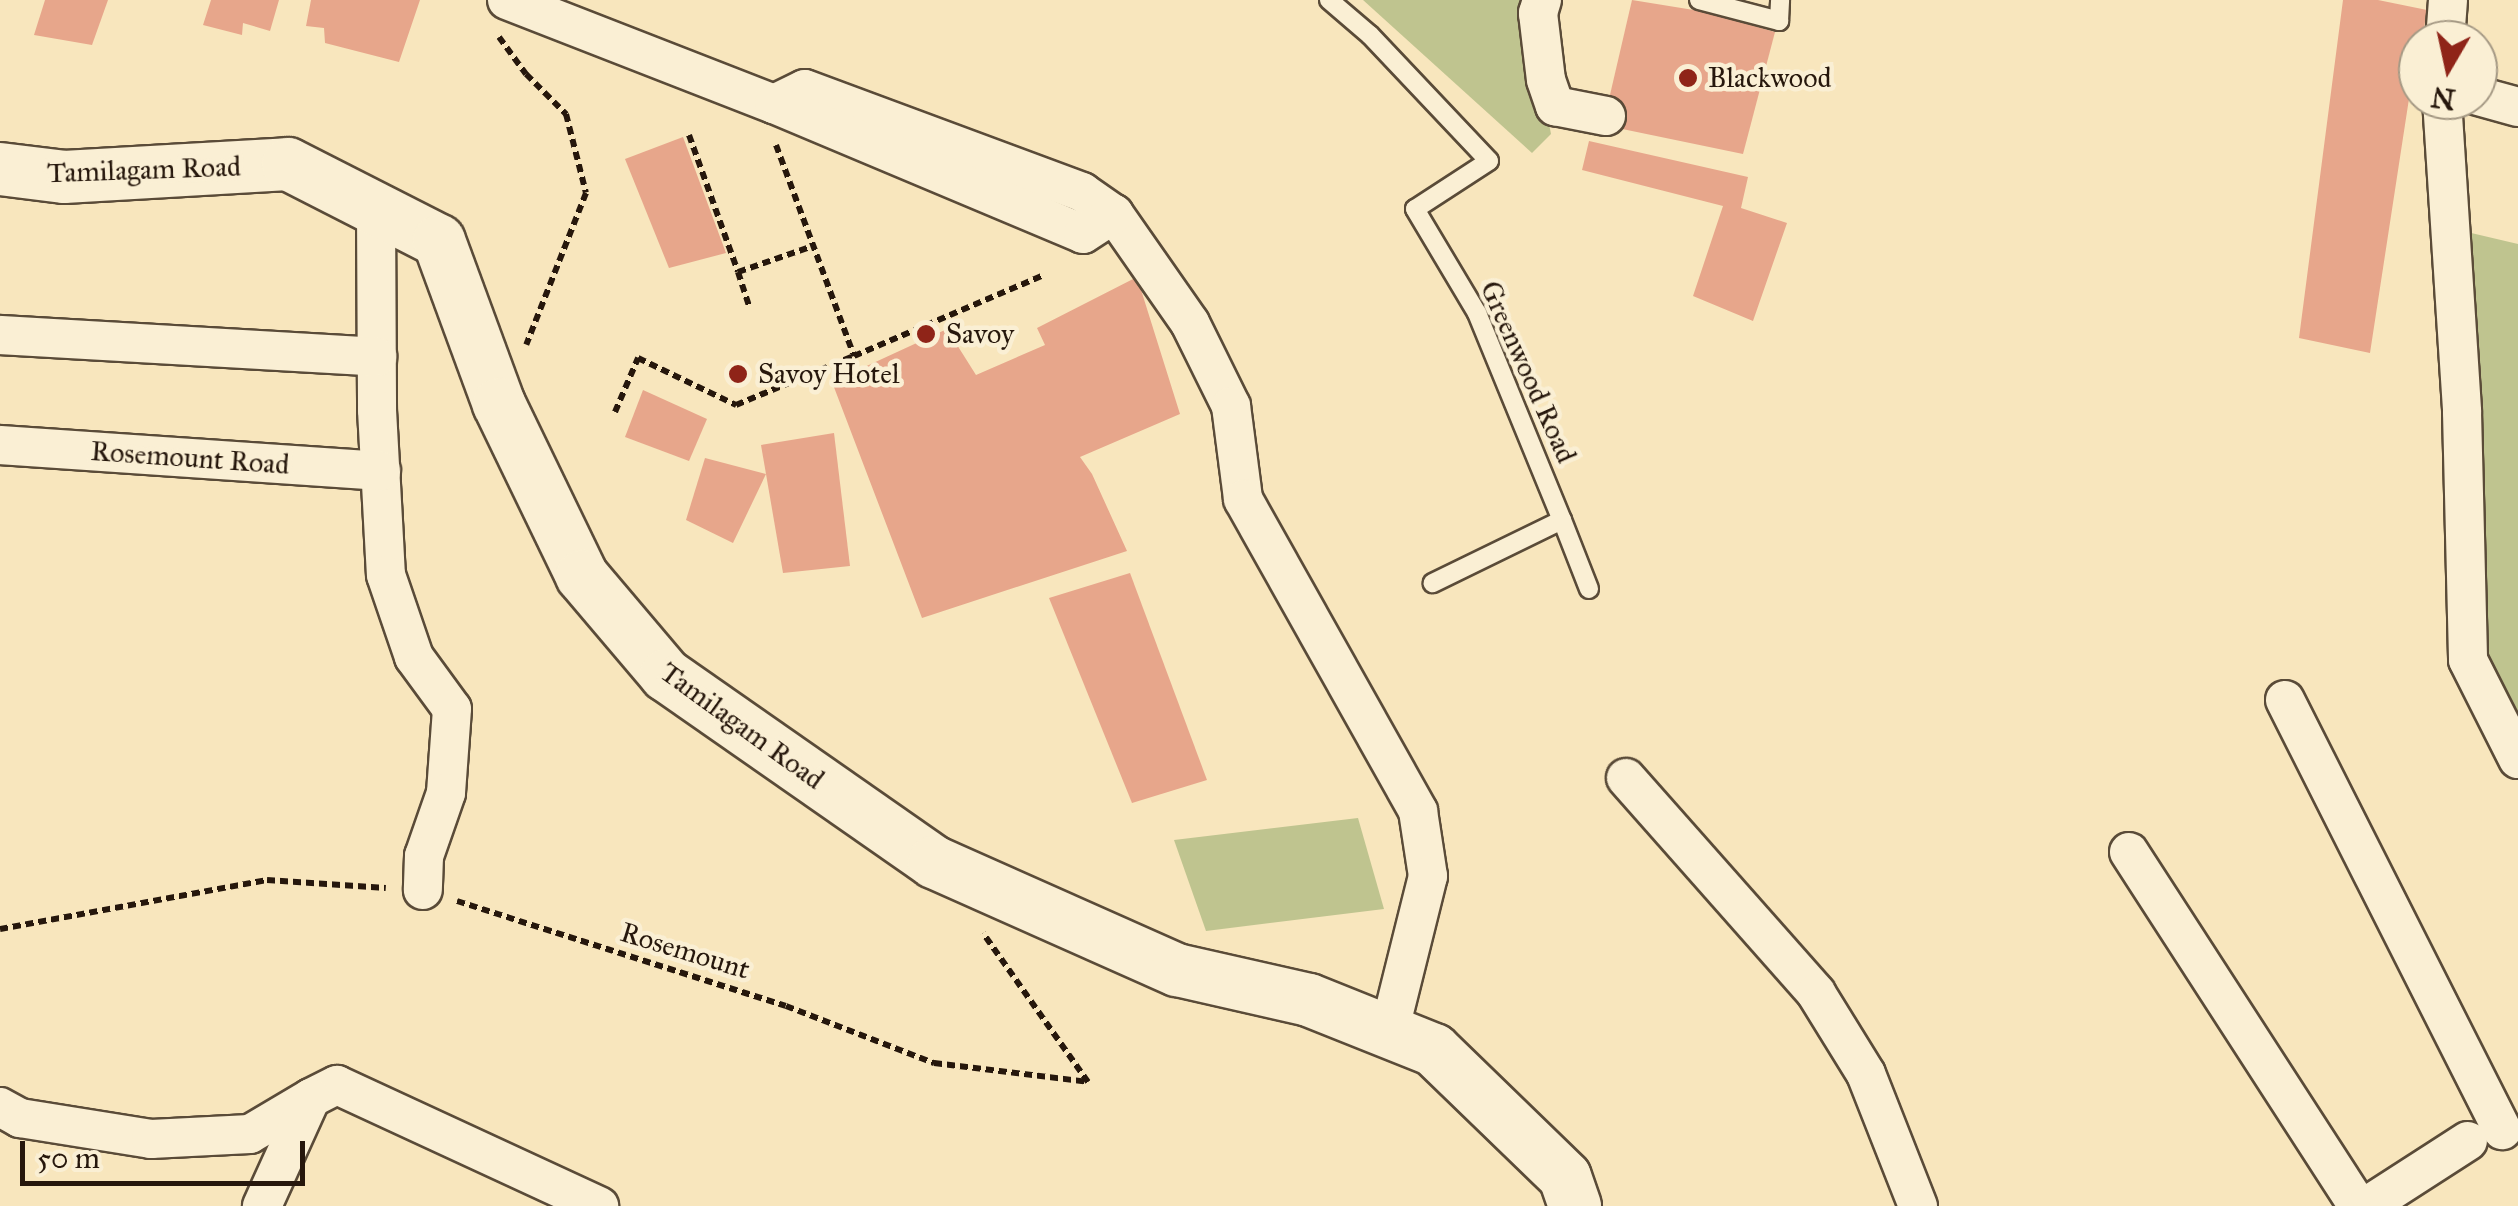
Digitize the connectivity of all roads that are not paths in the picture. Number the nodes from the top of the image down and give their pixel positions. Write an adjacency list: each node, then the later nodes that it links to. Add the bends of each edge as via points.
1 (1329, 0): 14 (lane, Greenwood Road, via 1489,161 1415,209 1477,313)
2 (1542, 0): 6 (street, via 1546,80 1555,106)
3 (1700, 0): 4 (lane, via 1779,21)
4 (1780, 0)
5 (500, 15): 22 (street, via 766,100 805,89 1082,192 1114,214 1190,323 1231,406 1243,499 1418,810 1428,876)
6 (1606, 116)
7 (2443, 120): 18 (street, via 2462,412 2468,660)
8 (0, 169): 9 (street, Tamilagam Road, via 64,178 288,164)
9 (376, 209): 11 (street); 22 (street, Tamilagam Road, via 438,240 504,414 582,576 666,676 934,862 1177,970 1308,1000)
10 (0, 335): 11 (street)
11 (377, 356): 13 (street)
12 (0, 445): 13 (street, Rosemount Road)
13 (380, 471): 21 (street, via 386,575 414,656 452,709 446,792 424,856)
14 (1562, 520): 15 (lane); 16 (lane, Greenwood Road)
15 (1433, 582)
16 (1589, 589)
17 (2285, 700): 30 (street, via 2485,1136)
18 (2518, 759)
19 (1626, 778): 28 (street, via 1816,993 1866,1074)
20 (2129, 852): 29 (street)
21 (423, 890)
22 (1389, 1032): 27 (street, Tamilagam Road, via 1434,1050 1565,1177)
23 (311, 1098): 24 (street, via 250,1134 151,1139 20,1118); 25 (street); 26 (street, via 337,1085)
24 (0, 1107)
25 (262, 1206)
26 (600, 1206)
27 (1574, 1206)
28 (1918, 1206)
29 (2358, 1206)
30 (2367, 1206)

